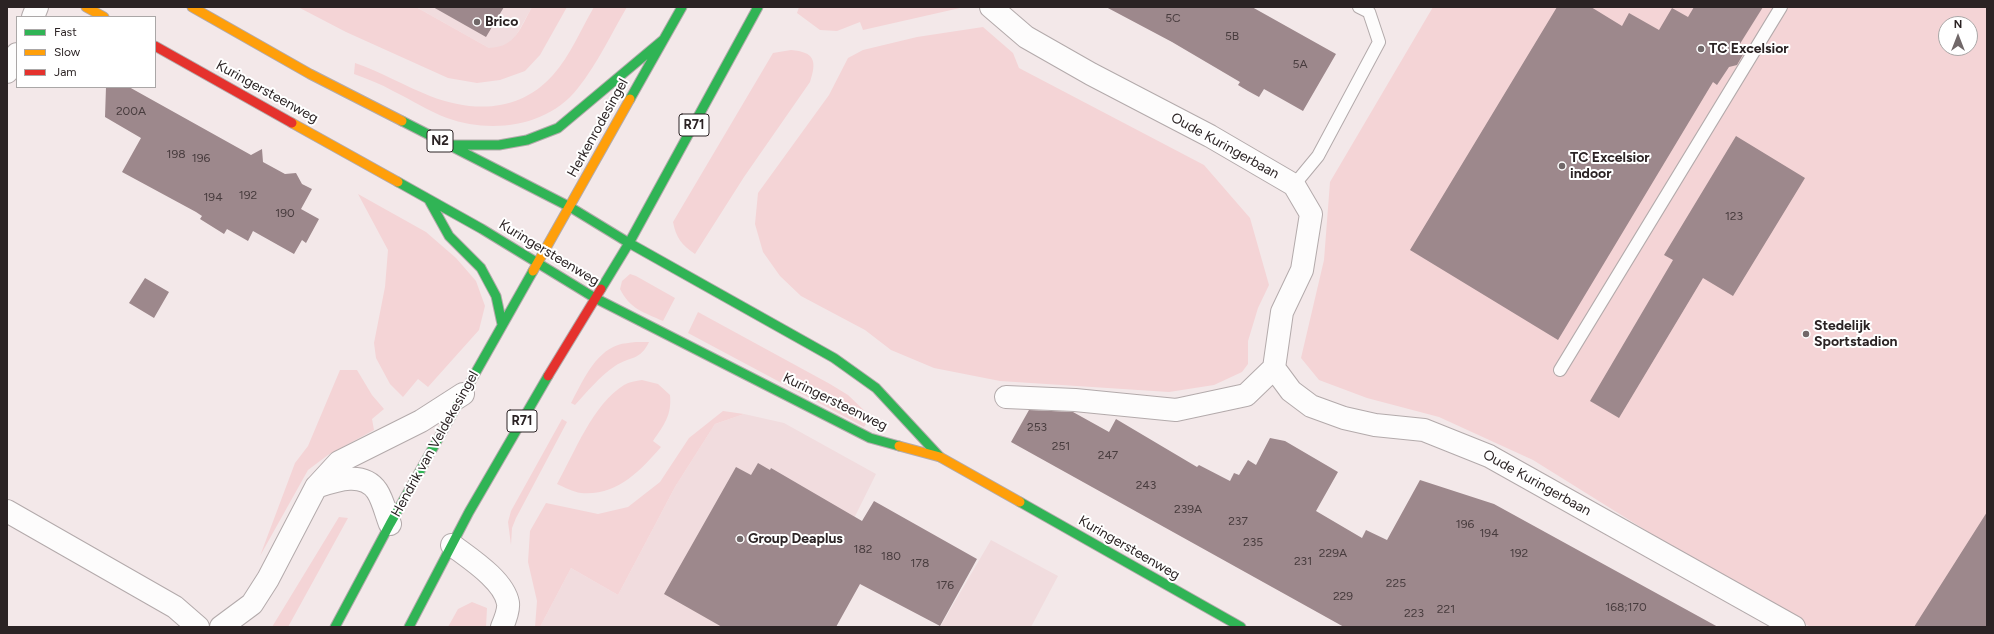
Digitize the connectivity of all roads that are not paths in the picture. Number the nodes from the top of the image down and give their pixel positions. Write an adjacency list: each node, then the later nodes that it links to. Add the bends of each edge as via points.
1 (86, 7): 8 (main road)
2 (682, 7): 9 (main road, Herkenrodesingel)
3 (758, 7): 17 (main road, R71)
4 (992, 7): 14 (street, Oude Kuringerbaan, via 1026,37 1210,136)
5 (1359, 7): 14 (lane, via 1368,12 1379,42 1318,156)
6 (1781, 7): 22 (lane)
7 (200, 10): 13 (main road, Kuringersteenweg / N2, via 310,74)
8 (102, 16)
9 (665, 38): 13 (main road, via 558,128 527,140 499,145); 16 (main road, Herkenrodesingel)
10 (156, 47): 15 (main road, Kuringersteenweg / N2)
11 (16, 56): 12 (street)
12 (7, 72)
13 (449, 146): 16 (main road, Kuringersteenweg / N2)
14 (1294, 186): 21 (street, Oude Kuringerbaan, via 1311,214 1302,270 1282,312)
15 (429, 200): 18 (main road, Kuringersteenweg / N2); 20 (main road, via 449,236 481,268 496,296)
16 (570, 208): 17 (main road, Kuringersteenweg / N2); 18 (main road, Herkenrodesingel)
17 (629, 242): 19 (main road, R71); 25 (main road, Kuringersteenweg / N2, via 834,358 876,388)
18 (538, 262): 19 (main road, Kuringersteenweg / N2); 20 (main road, Hendrik van Veldekesingel)
19 (595, 298): 25 (main road, Kuringersteenweg / N2, via 870,438); 29 (main road, R71)
20 (502, 324): 23 (main road, Hendrik van Veldekesingel)
21 (1274, 368): 24 (street, via 1246,395 1176,410 1076,400); 36 (street, Oude Kuringerbaan, via 1291,391 1311,406 1344,418 1376,425 1424,430 1489,456)
22 (1560, 370)
23 (464, 394): 26 (street, via 421,421 339,462); 28 (main road, Hendrik van Veldekesingel)
24 (1006, 397)
25 (940, 457): 35 (main road, Kuringersteenweg / N2)
26 (316, 487): 28 (street, via 340,479 364,480 376,491); 31 (street, via 268,579 252,604)
27 (7, 511): 30 (street, via 176,607)
28 (390, 524): 32 (main road, Hendrik van Veldekesingel)
29 (452, 545): 33 (main road, R71); 34 (street, via 500,585 508,603 506,620)
30 (198, 627)
31 (221, 627)
32 (335, 627)
33 (409, 627)
34 (502, 627)
35 (1241, 627)
36 (1794, 627)

